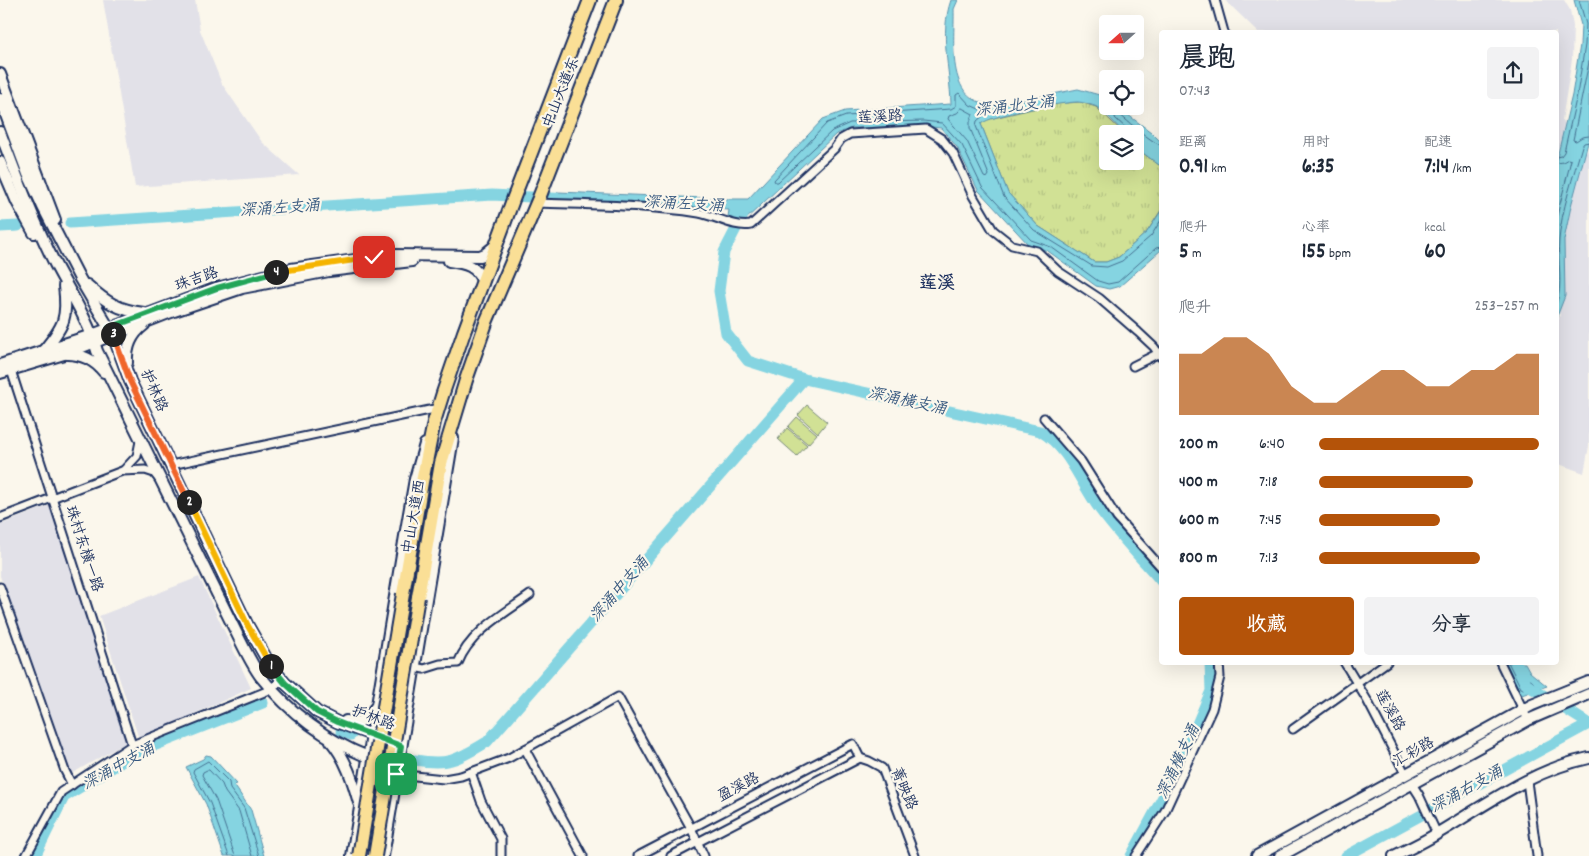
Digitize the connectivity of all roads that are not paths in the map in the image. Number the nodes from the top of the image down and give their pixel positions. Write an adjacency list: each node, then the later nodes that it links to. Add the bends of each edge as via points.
1 (590, 0): 10 (highway, 中山大道东)
2 (616, 0): 9 (highway, 中山大道东)
3 (1215, 0): 4 (street)
4 (1223, 30)
5 (0, 74): 11 (main road)
6 (0, 100): 11 (main road, 护林路, via 28,174)
7 (0, 132): 12 (main road)
8 (0, 162): 12 (main road, via 17,202)
9 (538, 200): 20 (street, 莲溪路, via 700,213 743,226 751,225 850,134 926,129 942,139 953,153 993,230 1012,245 1040,253 1058,271 1099,298); 28 (highway, 中山大道西, via 487,320)
10 (497, 244): 15 (highway, 中山大道西); 16 (main road, 珠吉路, via 480,256 392,255 291,269 217,288)
11 (64, 250): 13 (main road, 护林路)
12 (51, 256): 14 (main road)
13 (80, 278): 16 (main road, via 115,307); 17 (main road, 护林路)
14 (63, 280): 18 (main road, via 80,307); 19 (main road, via 65,318 60,331)
15 (483, 283): 16 (main road, 珠吉路, via 478,272 465,264 434,260 389,263 242,288); 29 (highway, 中山大道西)
16 (148, 318): 17 (main road, 珠吉路); 26 (main road, via 128,348)
17 (111, 331): 18 (main road, 珠吉路); 26 (main road, 护林路)
18 (93, 338): 19 (main road, 珠吉路); 21 (main road, 珠吉路); 27 (main road)
19 (43, 351): 23 (main road, 珠吉路)
20 (1159, 353)
21 (64, 354): 23 (main road, 珠吉路); 27 (main road, via 92,361)
22 (1159, 354): 24 (street)
23 (6, 365): 25 (main road, 珠吉路); 36 (street, 珠村东横一路)
24 (1133, 366)
25 (0, 373)
26 (130, 381): 27 (main road); 33 (main road, 护林路)
27 (116, 388): 32 (main road)
28 (460, 400): 45 (main road); 78 (highway, 中山大道西, bridge, via 441,463)
29 (439, 408): 31 (highway, 中山大道西); 33 (street)
30 (1044, 418): 38 (street, via 1081,461 1117,518)
31 (434, 422): 51 (main road, via 415,479); 77 (highway, 中山大道西, bridge)
32 (140, 438): 34 (street, via 138,456); 35 (main road)
33 (171, 465): 46 (main road, 护林路, via 252,633)
34 (122, 471): 35 (street, via 145,470); 36 (street)
35 (160, 479): 49 (main road, via 250,658)
36 (52, 498): 37 (street); 57 (street, 珠村东横一路)
37 (0, 518)
38 (1159, 565)
39 (0, 587): 68 (street)
40 (530, 595): 45 (street, via 470,642 458,663 424,669)
41 (1219, 665): 86 (street, via 1220,677 1212,709 1165,811)
42 (1346, 665): 48 (street, 莲溪路)
43 (1383, 665): 48 (street)
44 (1502, 665): 52 (street)
45 (414, 667): 58 (main road)
46 (282, 679): 49 (street); 53 (main road, 护林路, via 317,712)
47 (1589, 682): 52 (main road, 汇彩路, via 1565,691)
48 (1357, 684): 54 (street); 66 (street, 莲溪路)
49 (272, 689): 56 (main road, via 292,710); 57 (street)
50 (1589, 694): 52 (main road, 汇彩路, via 1539,715)
51 (377, 705): 53 (main road, via 360,722); 55 (main road)
52 (1528, 712): 66 (main road, 汇彩路)
53 (332, 720): 55 (main road, 护林路)
54 (1293, 729)
55 (371, 734): 58 (main road, 护林路); 60 (main road)
56 (328, 736): 60 (main road); 69 (main road, via 350,774)
57 (132, 745): 68 (street)
58 (401, 746): 60 (main road, 护林路); 65 (main road)
59 (525, 749): 64 (street); 71 (street, via 618,697); 81 (street)
60 (368, 757): 69 (main road)
61 (860, 758): 71 (street, 盈溪路, via 852,744); 74 (street, 盈溪路); 85 (street, 菁映路, via 882,768)
62 (1589, 758): 67 (main road, via 1538,774)
63 (1589, 764): 67 (main road)
64 (471, 772): 65 (street, via 444,779); 80 (street, via 481,801 501,839)
65 (396, 774): 72 (main road)
66 (1409, 779): 73 (street, 莲溪路); 87 (main road, 汇彩路); 88 (main road, 汇彩路)
67 (1528, 781): 73 (main road); 90 (street)
68 (72, 785): 75 (street, via 61,792)
69 (360, 807): 70 (main road)
70 (358, 823): 72 (main road, via 368,814 374,814 382,818); 76 (main road)
71 (691, 828): 74 (street); 82 (street, 盈溪路)
72 (387, 831): 79 (main road)
73 (1437, 834): 89 (main road)
74 (698, 842): 83 (street, 盈溪路); 84 (street)
75 (26, 856)
76 (352, 856)
77 (359, 856)
78 (375, 856)
79 (383, 856)
80 (501, 856)
81 (583, 856)
82 (638, 856)
83 (672, 856)
84 (704, 856)
85 (915, 856)
86 (1136, 856)
87 (1257, 856)
88 (1280, 856)
89 (1394, 856)
90 (1537, 856)

